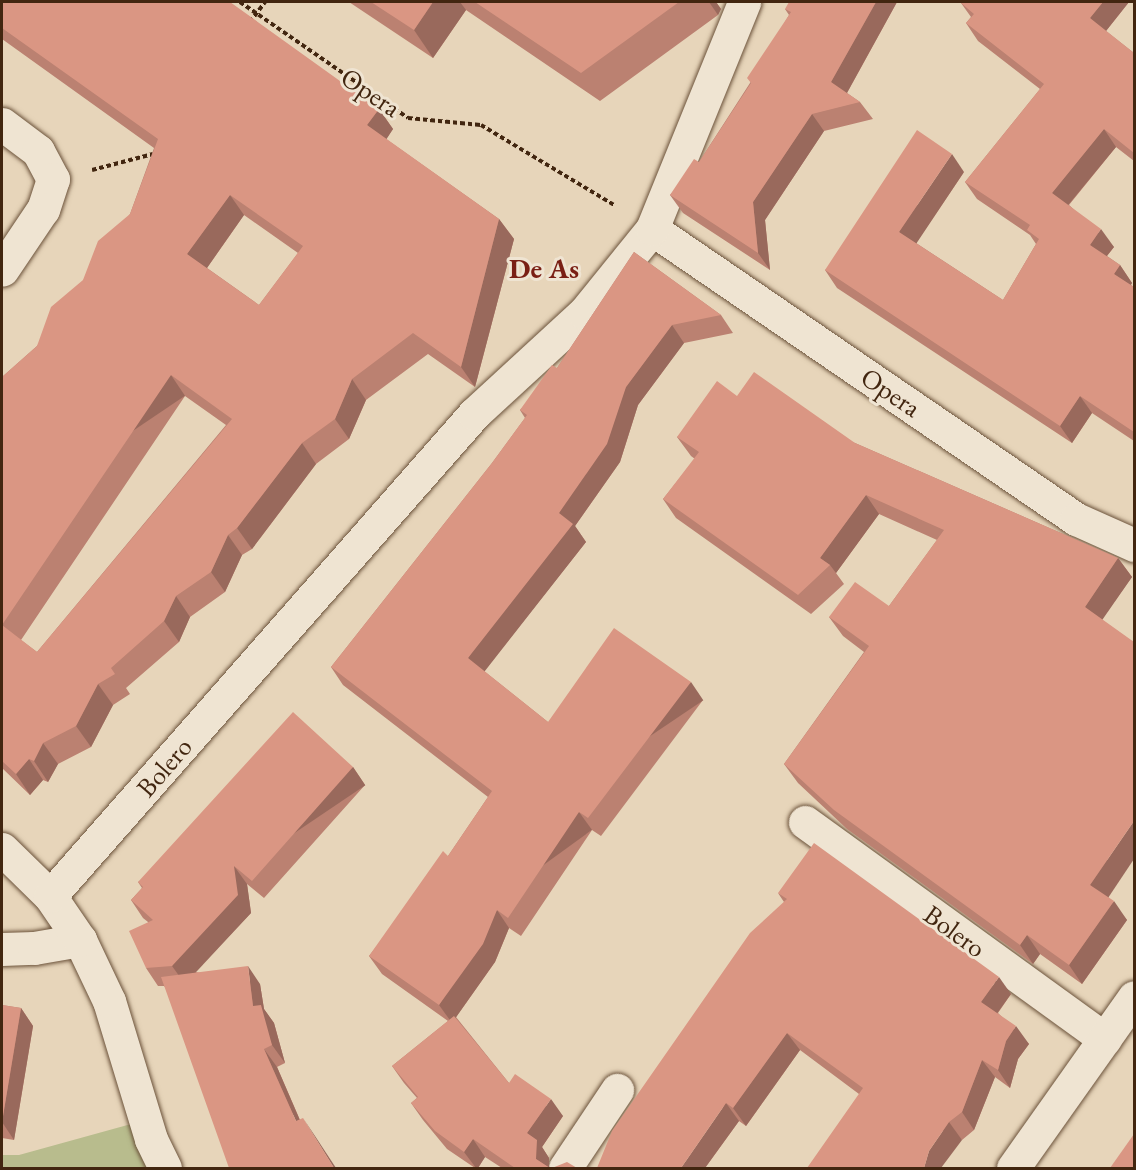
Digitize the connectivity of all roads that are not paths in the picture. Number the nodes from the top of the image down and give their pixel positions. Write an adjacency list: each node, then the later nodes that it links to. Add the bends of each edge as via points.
1 (744, 2): 3 (street)
2 (2, 124): 4 (street, via 38,151 53,179 43,209)
3 (652, 229): 5 (street, Opera, via 1076,519); 8 (street, Bolero, via 584,313 474,414)
4 (2, 270)
5 (1134, 546)
6 (805, 822): 12 (street, Bolero)
7 (2, 849): 8 (street)
8 (50, 896): 9 (street)
9 (80, 940): 10 (street); 14 (street, via 110,1001 151,1139)
10 (2, 949)
11 (1134, 997): 12 (street)
12 (1105, 1039): 16 (street)
13 (617, 1090): 15 (street)
14 (165, 1168)
15 (565, 1168)
16 (1013, 1168)

